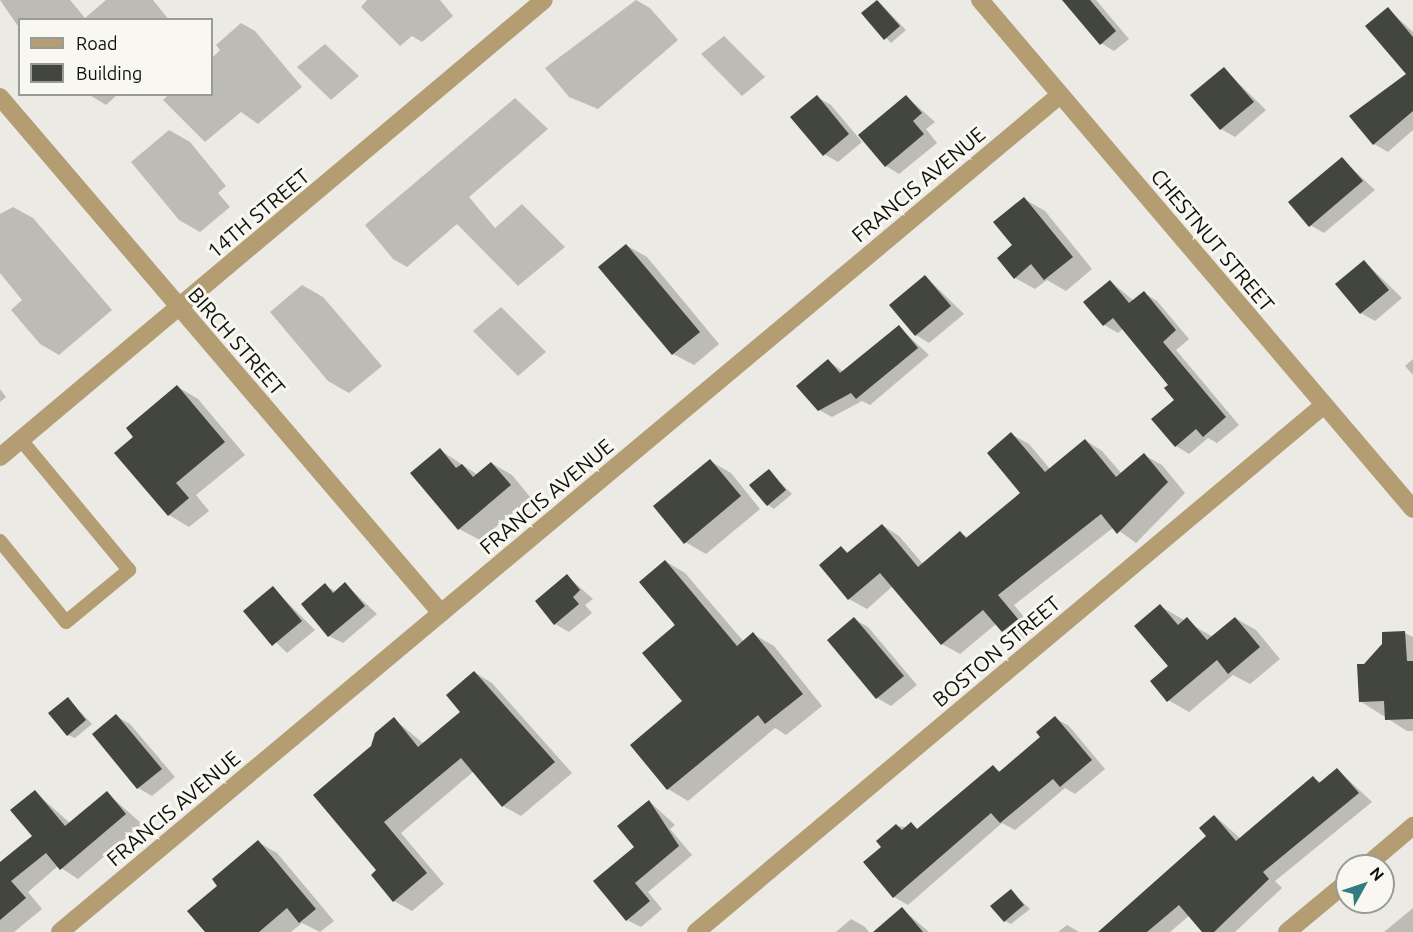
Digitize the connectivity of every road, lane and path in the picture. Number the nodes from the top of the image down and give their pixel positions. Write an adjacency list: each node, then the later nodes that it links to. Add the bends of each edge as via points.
1 (544, 0): 5 (street, 14TH STREET)
2 (980, 0): 3 (street, CHESTNUT STREET)
3 (1060, 95): 6 (street, CHESTNUT STREET); 11 (street, FRANCIS AVENUE)
4 (0, 97): 5 (street, BIRCH STREET)
5 (180, 308): 7 (street, 14TH STREET); 11 (street, BIRCH STREET)
6 (1324, 405): 9 (street, CHESTNUT STREET); 16 (street, BOSTON STREET)
7 (21, 440): 8 (street, 14TH STREET); 10 (lane, via 129,570 66,622)
8 (0, 457)
9 (1413, 508)
10 (0, 541)
11 (441, 613): 15 (street, FRANCIS AVENUE)
12 (1413, 826): 13 (street)
13 (1380, 854)
14 (1335, 892): 17 (street)
15 (60, 932)
16 (696, 932)
17 (1287, 932)

